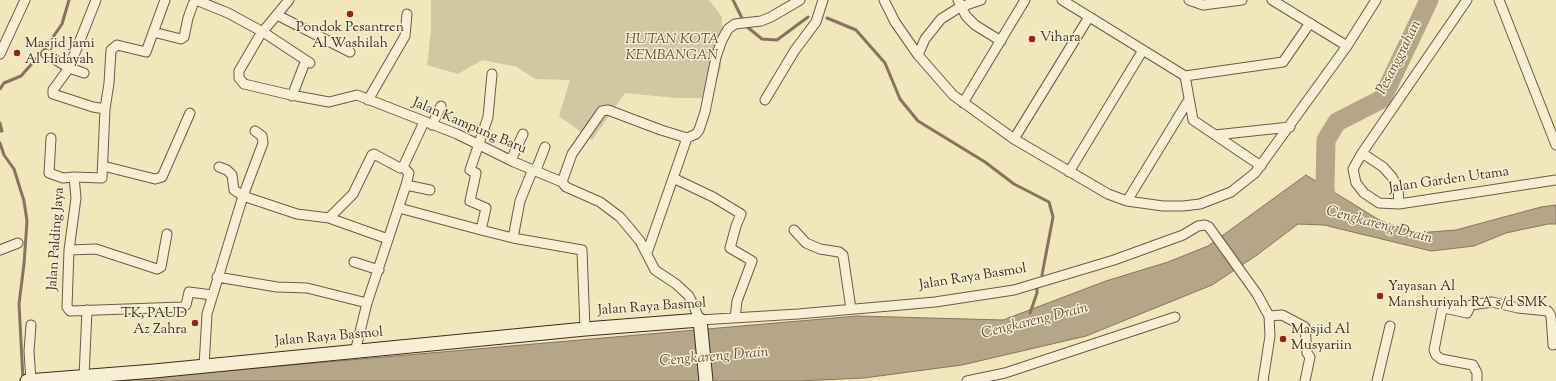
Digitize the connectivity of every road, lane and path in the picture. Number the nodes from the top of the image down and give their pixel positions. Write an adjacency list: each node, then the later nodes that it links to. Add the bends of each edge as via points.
1 (25, 0): 28 (street)
2 (96, 0): 32 (street)
3 (164, 0): 23 (street)
4 (290, 0): 19 (street, Jalan Kampung Baru)
5 (800, 0): 50 (street, via 771,18 735,24 728,29 716,57 705,112 696,134)
6 (822, 0): 38 (street, via 816,22 795,50)
7 (884, 0): 31 (street, via 895,22)
8 (981, 0): 18 (street)
9 (1025, 0): 25 (street)
10 (1062, 0): 21 (street)
11 (1189, 0): 12 (street, via 1203,5)
12 (1242, 0)
13 (1272, 0): 22 (street)
14 (1376, 0): 26 (street)
15 (1467, 0): 55 (street, Jalan Garden Utama)
16 (1499, 0): 53 (street)
17 (195, 2): 23 (street, via 184,37 181,39); 24 (street, via 228,13)
18 (960, 4): 25 (street, via 975,24); 31 (street, via 932,28)
19 (277, 14): 24 (street, Jalan Kampung Baru); 29 (street)
20 (407, 14): 37 (street, via 405,36)
21 (1089, 17): 27 (street); 51 (street)
22 (1310, 23): 26 (street); 35 (street, via 1283,62)
23 (153, 32): 42 (street, via 146,52 117,45 111,50 110,83)
24 (263, 32): 36 (street, via 307,64); 36 (street, Jalan Kampung Baru, via 239,71 239,78 244,84)
25 (1001, 41): 40 (street)
26 (1347, 46): 45 (street)
27 (1143, 50): 35 (street); 62 (street)
28 (1, 51)
29 (350, 52)
30 (46, 54): 32 (street)
31 (918, 54): 40 (street)
32 (69, 68): 33 (street); 42 (street, via 53,90 55,96)
33 (84, 73)
34 (492, 74): 52 (street, via 488,117)
35 (1185, 76): 39 (street)
36 (292, 96): 37 (street, Jalan Kampung Baru, via 329,102 357,95)
37 (368, 100): 44 (street, Jalan Kampung Baru)
38 (765, 100)
39 (1188, 101): 48 (street, via 1193,120); 70 (street)
40 (963, 104): 51 (street)
41 (441, 106): 44 (street)
42 (105, 109): 57 (street)
43 (190, 113): 57 (street, via 162,177 155,179)
44 (428, 123): 52 (street, Jalan Kampung Baru); 60 (street)
45 (1290, 127): 48 (street); 58 (street)
46 (255, 131): 69 (street, via 262,136 263,143)
47 (523, 134): 56 (street)
48 (1215, 135): 58 (street)
49 (51, 138): 63 (street, via 49,173 63,178)
50 (687, 138): 64 (street); 66 (street, via 608,110 602,111 572,154)
51 (1014, 139): 62 (street)
52 (478, 144): 56 (street, Jalan Kampung Baru); 74 (street, via 470,170 476,173 470,201 486,208)
53 (1556, 145)
54 (545, 147): 61 (street)
55 (1362, 153): 71 (street, via 1392,176 1398,189); 71 (street, Jalan Garden Utama, via 1353,169 1356,184 1364,193 1379,202)
56 (511, 160): 61 (street, Jalan Kampung Baru)
57 (103, 166): 63 (street, Jalan Palding Jaya, via 102,178)
58 (1261, 166): 70 (street, via 1231,192 1200,204 1163,206)
59 (219, 167): 69 (street, via 232,175 234,190)
60 (404, 168): 67 (street, via 409,173); 73 (street, via 373,155 352,194)
61 (534, 169): 66 (street, Jalan Kampung Baru); 77 (street, via 520,201)
62 (1069, 172): 70 (street, via 1108,194)
63 (74, 177): 81 (street, Jalan Palding Jaya, via 76,198)
64 (673, 178): 82 (street); 92 (street, via 713,196 741,214 730,248 752,261 737,301)
65 (1556, 180): 71 (street, Jalan Garden Utama)
66 (562, 182): 82 (street, Jalan Kampung Baru, via 566,187 600,202 620,217 640,240)
67 (406, 185): 68 (street); 72 (street)
68 (430, 190)
69 (243, 196): 73 (street, via 297,214); 85 (street)
70 (1127, 201)
71 (1399, 204)
72 (399, 208): 74 (street); 78 (street)
73 (329, 218): 78 (street)
74 (481, 230): 77 (street)
75 (794, 230): 88 (street, via 806,243 843,255)
76 (167, 234): 81 (street, via 161,267 157,269 96,249)
77 (513, 238): 96 (street, via 582,250)
78 (388, 239): 84 (street)
79 (18, 243): 80 (street)
80 (0, 250)
81 (69, 250): 89 (street, Jalan Palding Jaya, via 67,307 70,311)
82 (647, 253): 93 (street, Jalan Kampung Baru, via 655,270 689,296)
83 (354, 262): 84 (street)
84 (379, 270): 87 (street)
85 (217, 277): 86 (street); 87 (street, via 307,288)
86 (212, 295): 89 (street, via 189,292 186,305 182,307); 99 (street, via 207,314)
87 (367, 303): 98 (street)
88 (851, 309): 90 (street, Jalan Raya Basmol, via 958,299 1039,283 1114,260 1183,235 1198,226 1207,225 1244,274); 92 (street, Jalan Raya Basmol)
89 (87, 310): 100 (street)
90 (1269, 316): 105 (street, via 1270,336); 106 (street, via 1282,315 1305,327 1307,353 1310,357)
91 (1175, 317): 104 (street, via 1005,373)
92 (735, 318): 93 (street, Jalan Raya Basmol)
93 (700, 323): 96 (street, Jalan Raya Basmol); 103 (street)
94 (31, 325): 102 (street)
95 (1390, 326): 107 (street)
96 (585, 329): 98 (street, Jalan Raya Basmol)
97 (1553, 346): 108 (street, via 1551,316 1548,311 1492,302 1471,305 1467,313 1444,308 1434,350 1436,355 1441,359 1473,365)
98 (355, 352): 99 (street, Jalan Raya Basmol)
99 (204, 366): 100 (street, Jalan Raya Basmol)
100 (84, 377): 102 (street, Jalan Raya Basmol)
101 (27, 381): 102 (street, Jalan Raya Basmol)
102 (31, 381)
103 (706, 381)
104 (967, 381)
105 (1263, 381)
106 (1305, 381)
107 (1377, 381)
108 (1478, 381)

